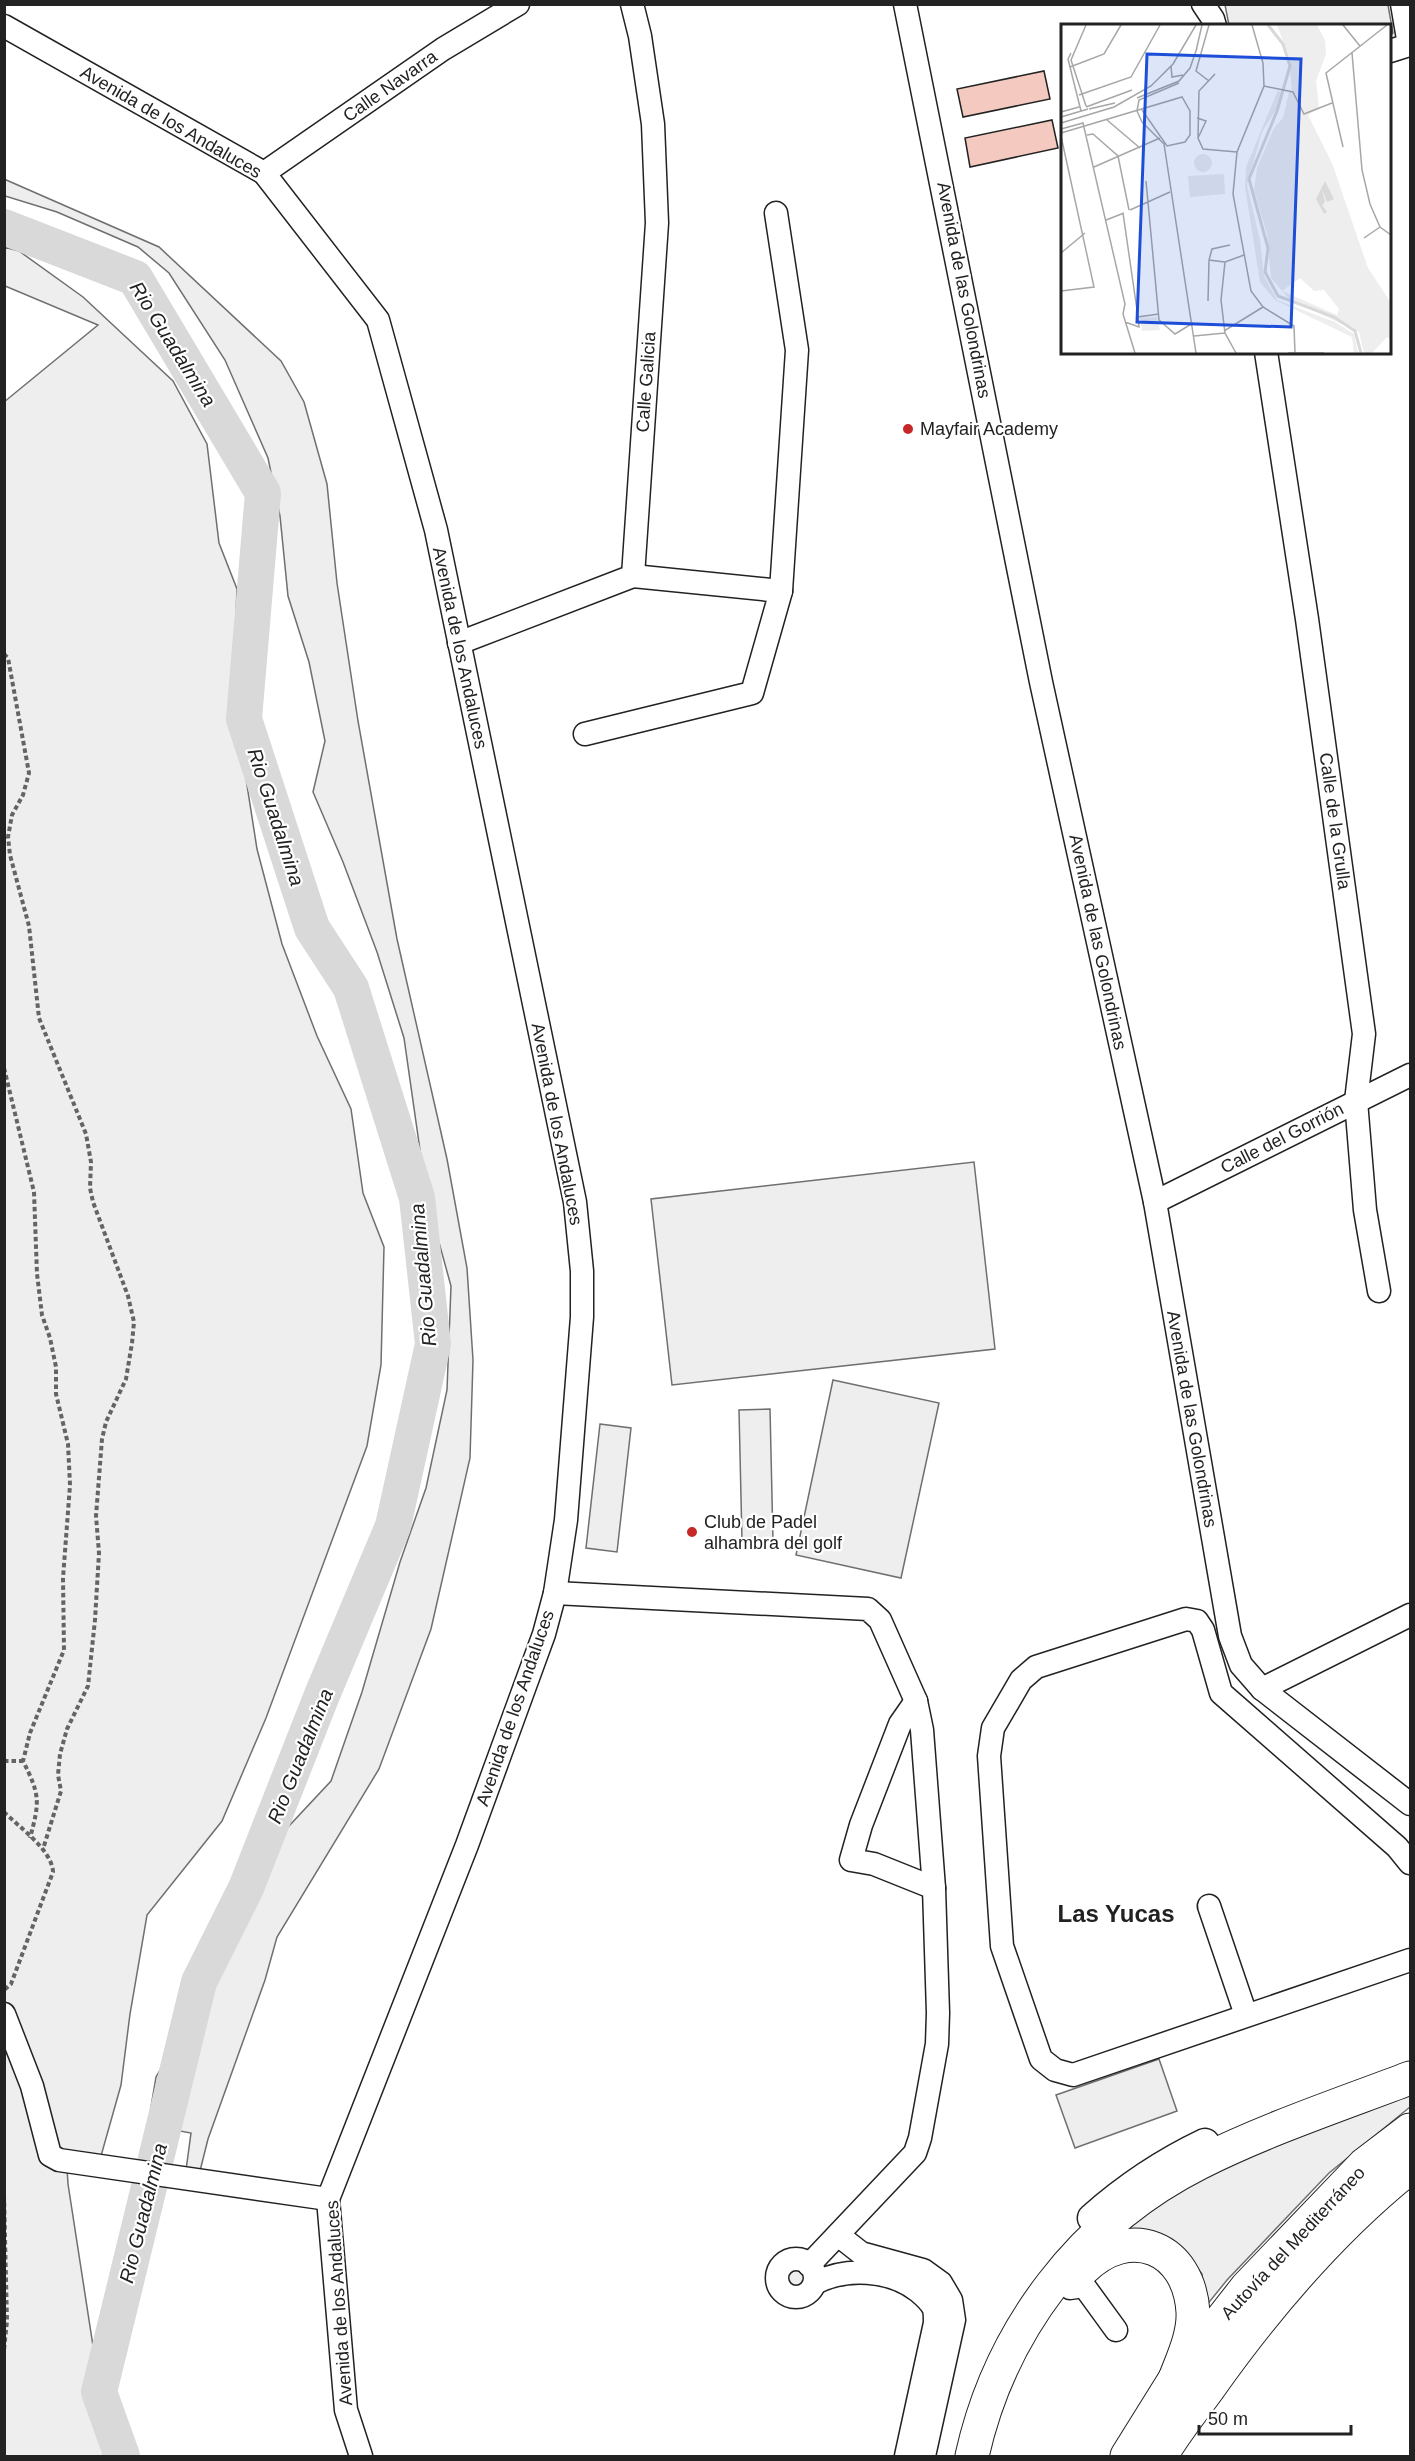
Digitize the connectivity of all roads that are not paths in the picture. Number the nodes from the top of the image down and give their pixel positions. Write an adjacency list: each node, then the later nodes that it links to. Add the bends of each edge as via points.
1 (518, 4): 9 (street, Calle Navarra, via 443,49)
2 (632, 4): 12 (street, Calle Galicia, via 653,124 657,223)
3 (1203, 4): 6 (street)
4 (1402, 4): 8 (street)
5 (906, 6): 18 (street, Avenida de las Golondrinas, via 1041,682)
6 (1214, 24)
7 (4, 26): 9 (street, Avenida de los Andaluces)
8 (1403, 49)
9 (264, 173): 14 (street, Avenida de los Andaluces, via 378,321 436,530)
10 (776, 213): 13 (street, via 797,350)
11 (1266, 354): 17 (street, Calle de la Grulla, via 1364,1034)
12 (633, 576): 13 (street); 14 (street)
13 (781, 591): 15 (street, via 752,693)
14 (459, 643): 20 (street, Avenida de los Andaluces, via 575,1202 582,1271 566,1520)
15 (585, 734)
16 (1410, 1075): 17 (street, Calle del Gorrión)
17 (1356, 1101): 18 (street, Calle del Gorrión); 19 (street, Calle de la Grulla, via 1365,1210)
18 (1155, 1202): 22 (street, Avenida de las Golondrinas, via 1230,1636 1241,1665)
19 (1379, 1291)
20 (555, 1593): 23 (street, via 868,1609 880,1620); 35 (street, Avenida de los Andaluces, via 544,1634 467,1845)
21 (1410, 1616): 22 (street)
22 (1262, 1689): 24 (street, Avenida de las Golondrinas)
23 (916, 1701): 26 (street, via 922,1730); 26 (street, via 900,1724 851,1860 874,1864)
24 (1410, 1804)
25 (1410, 1863): 30 (street, via 1221,1693 1197,1621 1186,1619 1036,1667 1021,1680 993,1728 989,1756 1002,1946 1041,2059 1055,2070 1073,2075)
26 (934, 1888): 36 (street, via 938,2044 920,2138 915,2153)
27 (1209, 1906): 30 (street)
28 (1410, 1960): 30 (street)
29 (4, 2014): 35 (street, via 32,2086 50,2154 59,2160)
30 (1246, 2015)
31 (1410, 2061): 40 (main road, via 1225,2134 1164,2164 1127,2188 1083,2226 1027,2292 993,2355 990,2371)
32 (1410, 2078): 40 (highway, via 1263,2134 1197,2164 1155,2190 1112,2222 1062,2270 1020,2329)
33 (1410, 2130): 39 (highway, Autovía del Mediterráneo, via 1364,2166 1263,2269)
34 (1410, 2167): 48 (highway, Autovía del Mediterráneo, via 1307,2262 1247,2333)
35 (328, 2199): 41 (street, Avenida de los Andaluces, via 346,2410)
36 (838, 2235): 42 (street, via 812,2274 882,2275 914,2288 934,2309 935,2323); 43 (street, via 861,2253 923,2270 941,2283 951,2300 954,2320)
37 (1070, 2288): 38 (street, via 1084,2286); 39 (highway, via 1093,2259 1118,2246 1151,2247 1171,2259 1184,2275 1193,2314); 46 (highway, via 1034,2346)
38 (1116, 2330)
39 (1175, 2379): 47 (highway, Autovía del Mediterráneo)
40 (994, 2384): 44 (highway); 45 (main road, via 994,2406)
41 (361, 2457)
42 (906, 2457)
43 (924, 2457)
44 (972, 2457)
45 (978, 2457)
46 (987, 2457)
47 (1127, 2457)
48 (1161, 2457)

